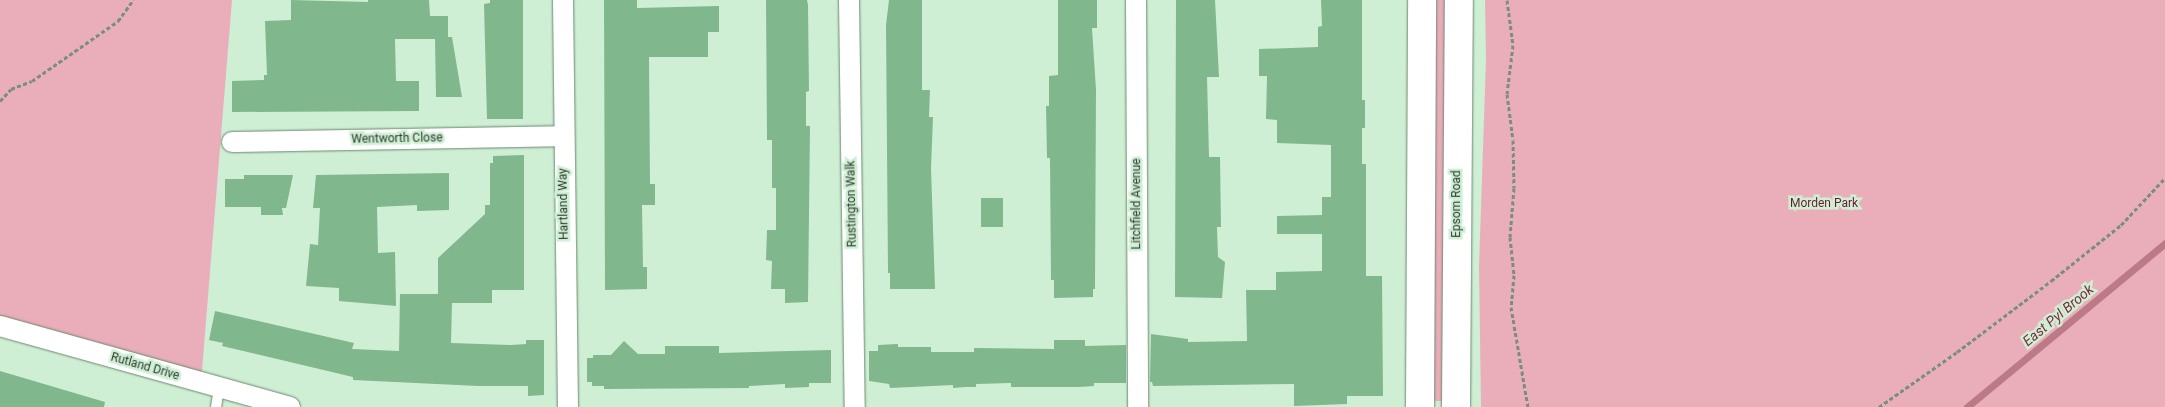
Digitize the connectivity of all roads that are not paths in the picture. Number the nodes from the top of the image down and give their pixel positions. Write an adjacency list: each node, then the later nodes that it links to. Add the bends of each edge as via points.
1 (563, 0): 6 (street, Hartland Way)
2 (849, 0): 12 (street, Rustington Walk)
3 (1136, 0): 13 (street, Litchfield Avenue)
4 (1422, 0): 14 (highway)
5 (1459, 0): 15 (highway, Epsom Road)
6 (563, 136): 7 (street, Wentworth Close); 11 (street, Hartland Way)
7 (232, 142)
8 (0, 326): 9 (street, Rutland Drive)
9 (217, 398): 10 (street, Rutland Drive)
10 (290, 407)
11 (568, 407)
12 (855, 407)
13 (1138, 407)
14 (1420, 407)
15 (1456, 407)

